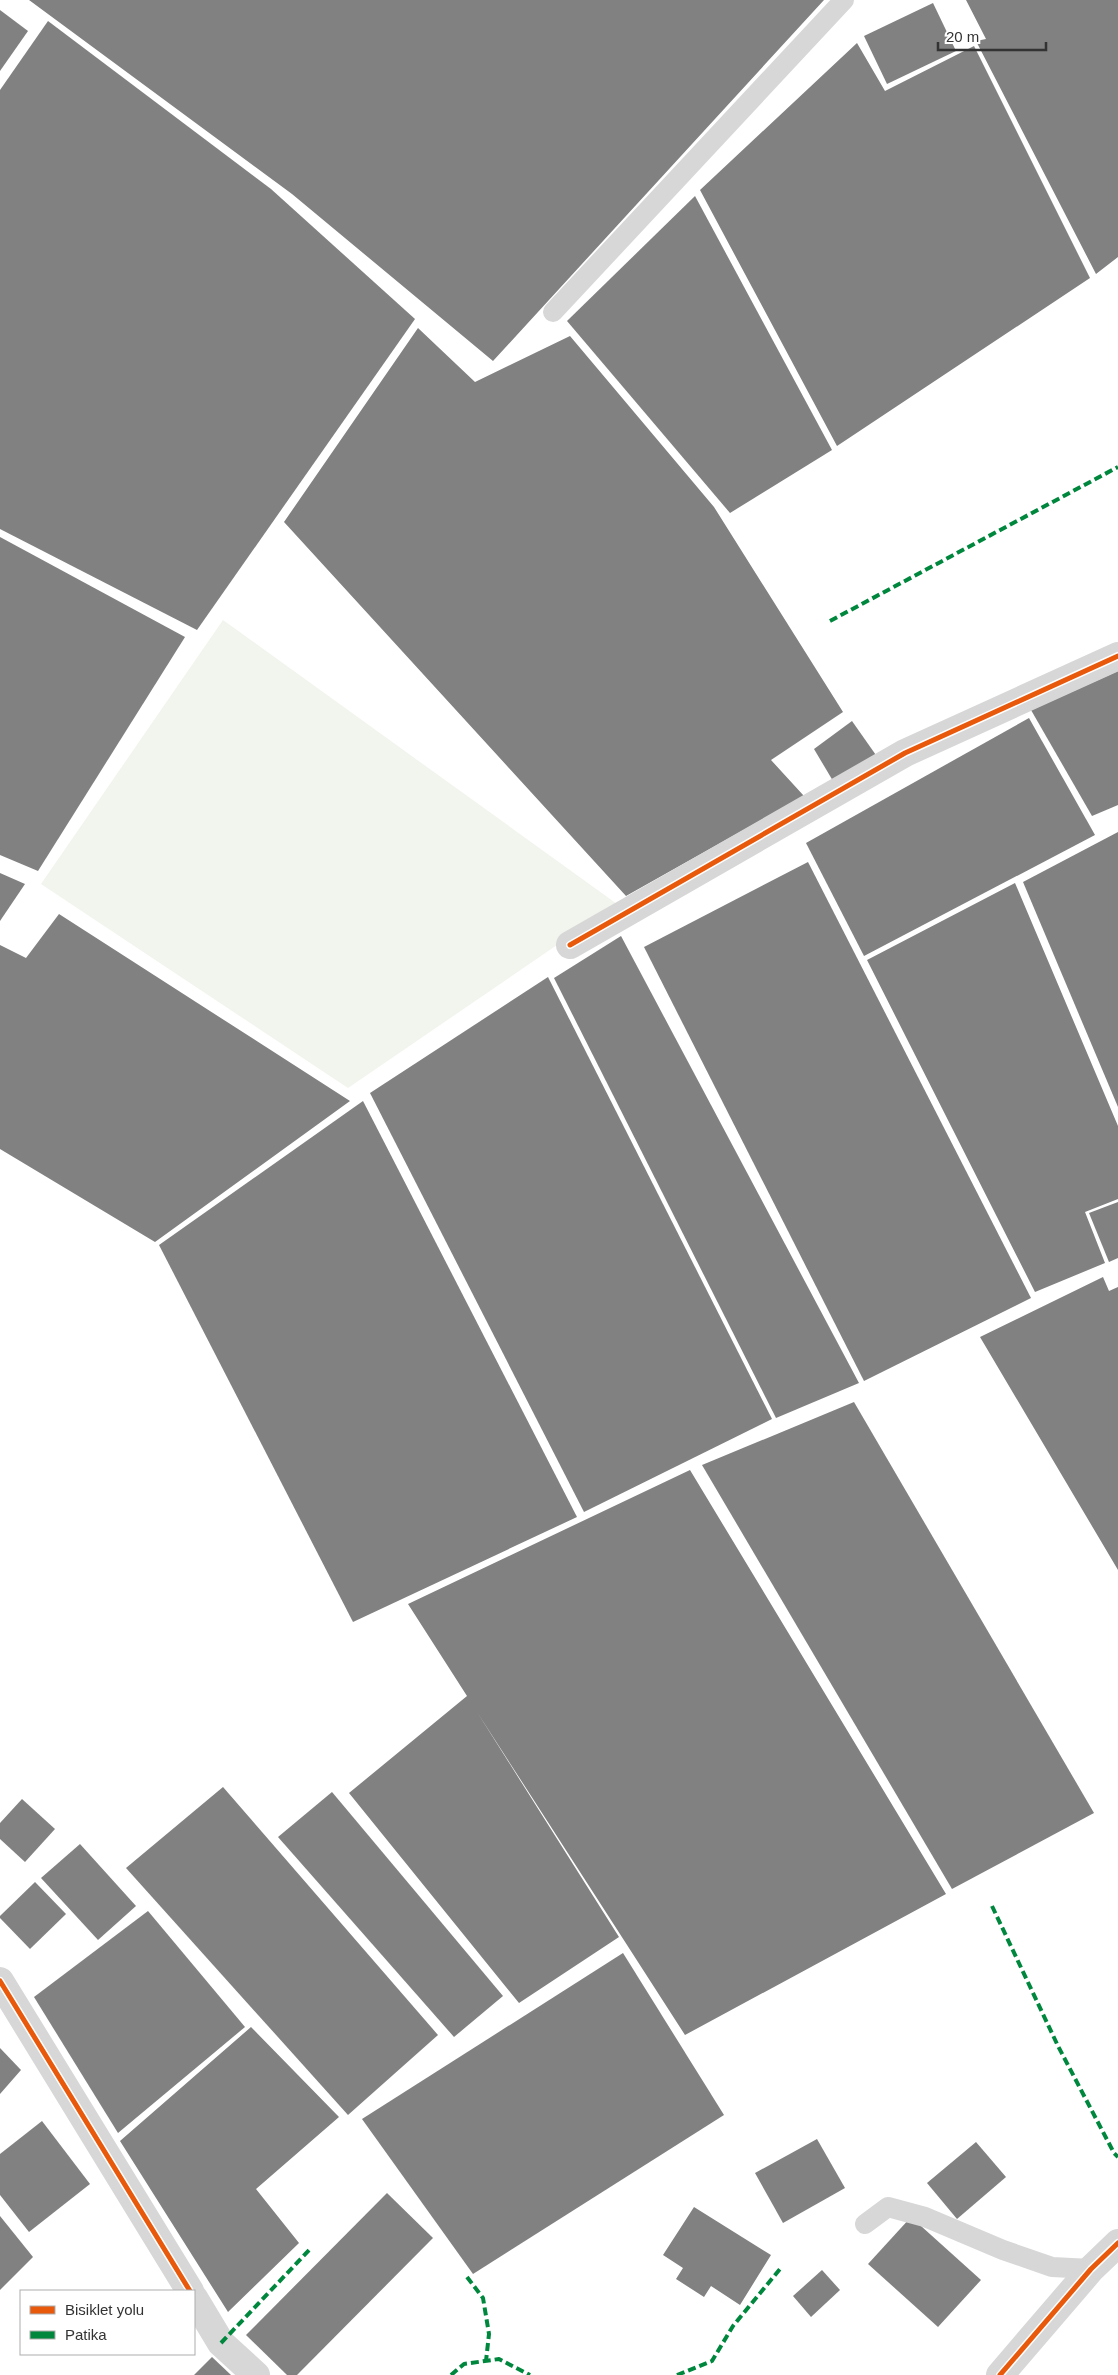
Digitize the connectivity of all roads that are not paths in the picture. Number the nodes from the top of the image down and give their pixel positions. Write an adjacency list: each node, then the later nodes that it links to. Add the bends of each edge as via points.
1 (844, 0): 2 (lane)
2 (553, 312)
3 (1118, 656): 4 (street, via 905,753)
4 (570, 945)
5 (0, 1980): 9 (street)
6 (865, 2224): 8 (lane, via 888,2207 926,2217 1052,2267)
7 (1118, 2244): 8 (street)
8 (1091, 2269): 12 (street)
9 (189, 2290)
10 (195, 2300): 11 (street, via 221,2342)
11 (256, 2375)
12 (1000, 2375)

